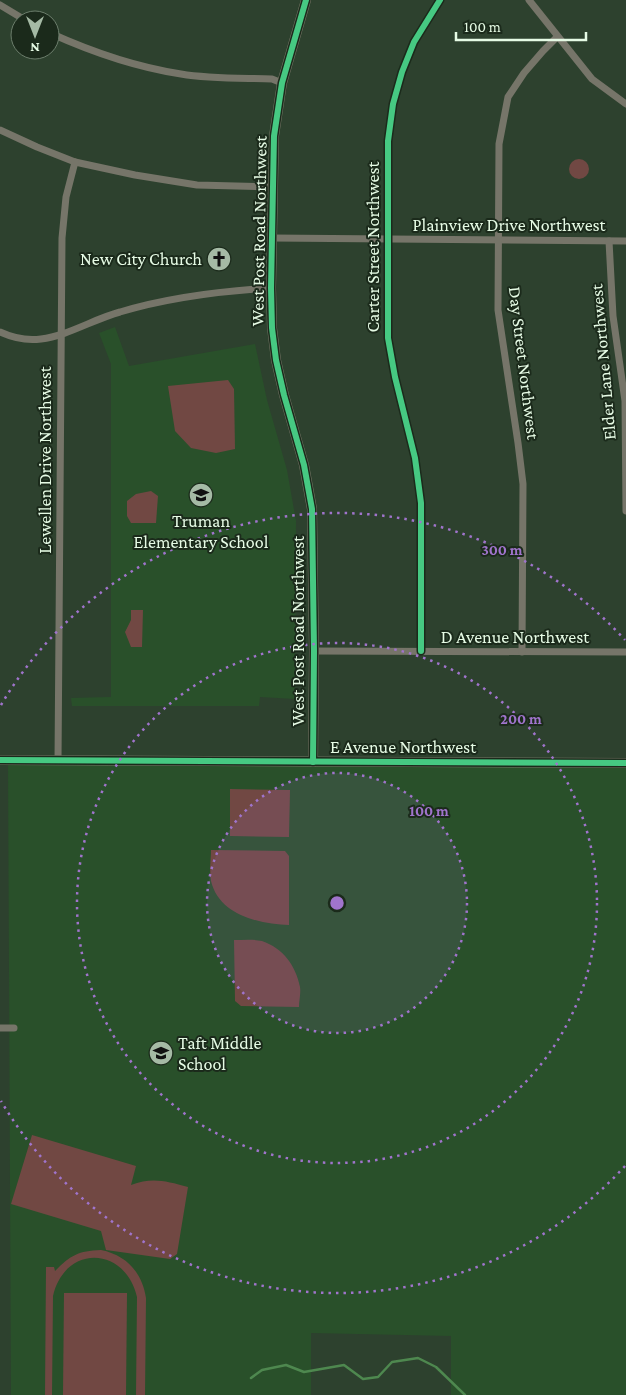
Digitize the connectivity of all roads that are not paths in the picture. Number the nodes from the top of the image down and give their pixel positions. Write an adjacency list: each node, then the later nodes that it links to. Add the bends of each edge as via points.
1 (306, 0): 6 (street, West Post Road Northwest)
2 (440, 0): 12 (street, Carter Street Northwest, via 414,42 393,104 388,141)
3 (529, 0): 5 (street)
4 (60, 37): 6 (street, via 131,64 182,74)
5 (557, 37): 7 (street, via 592,79); 13 (street, Day Street Northwest, via 524,73 508,97 499,144)
6 (282, 83): 10 (street, West Post Road Northwest, via 274,136)
7 (626, 104)
8 (0, 130): 9 (street)
9 (75, 162): 10 (street, via 197,185); 18 (street, Lewellen Drive Northwest, via 62,218)
10 (272, 187): 11 (street, West Post Road Northwest)
11 (272, 238): 12 (street, Plainview Drive Northwest); 16 (street, West Post Road Northwest)
12 (388, 239): 13 (street, Plainview Drive Northwest); 21 (street, Carter Street Northwest, via 388,338 415,458 420,503)
13 (498, 240): 14 (street, Plainview Drive Northwest); 22 (street, Day Street Northwest, via 498,310 523,484)
14 (608, 241): 15 (street, Plainview Drive Northwest); 19 (street, Elder Lane Northwest, via 613,316 625,401)
15 (626, 241)
16 (271, 288): 18 (street, via 195,295 152,303); 20 (street, West Post Road Northwest, via 276,360 304,465 312,509)
17 (0, 332): 18 (street, via 23,340)
18 (60, 334): 25 (street, Lewellen Drive Northwest)
19 (626, 511)
20 (314, 651): 21 (street, D Avenue Northwest); 26 (street, West Post Road Northwest)
21 (421, 651): 22 (street, D Avenue Northwest)
22 (522, 652): 23 (street, D Avenue Northwest)
23 (626, 652)
24 (0, 760): 25 (street, E Avenue Northwest)
25 (58, 760): 26 (street, E Avenue Northwest)
26 (313, 762): 27 (street, E Avenue Northwest)
27 (626, 763)
28 (0, 1028): 29 (street)
29 (14, 1028)

